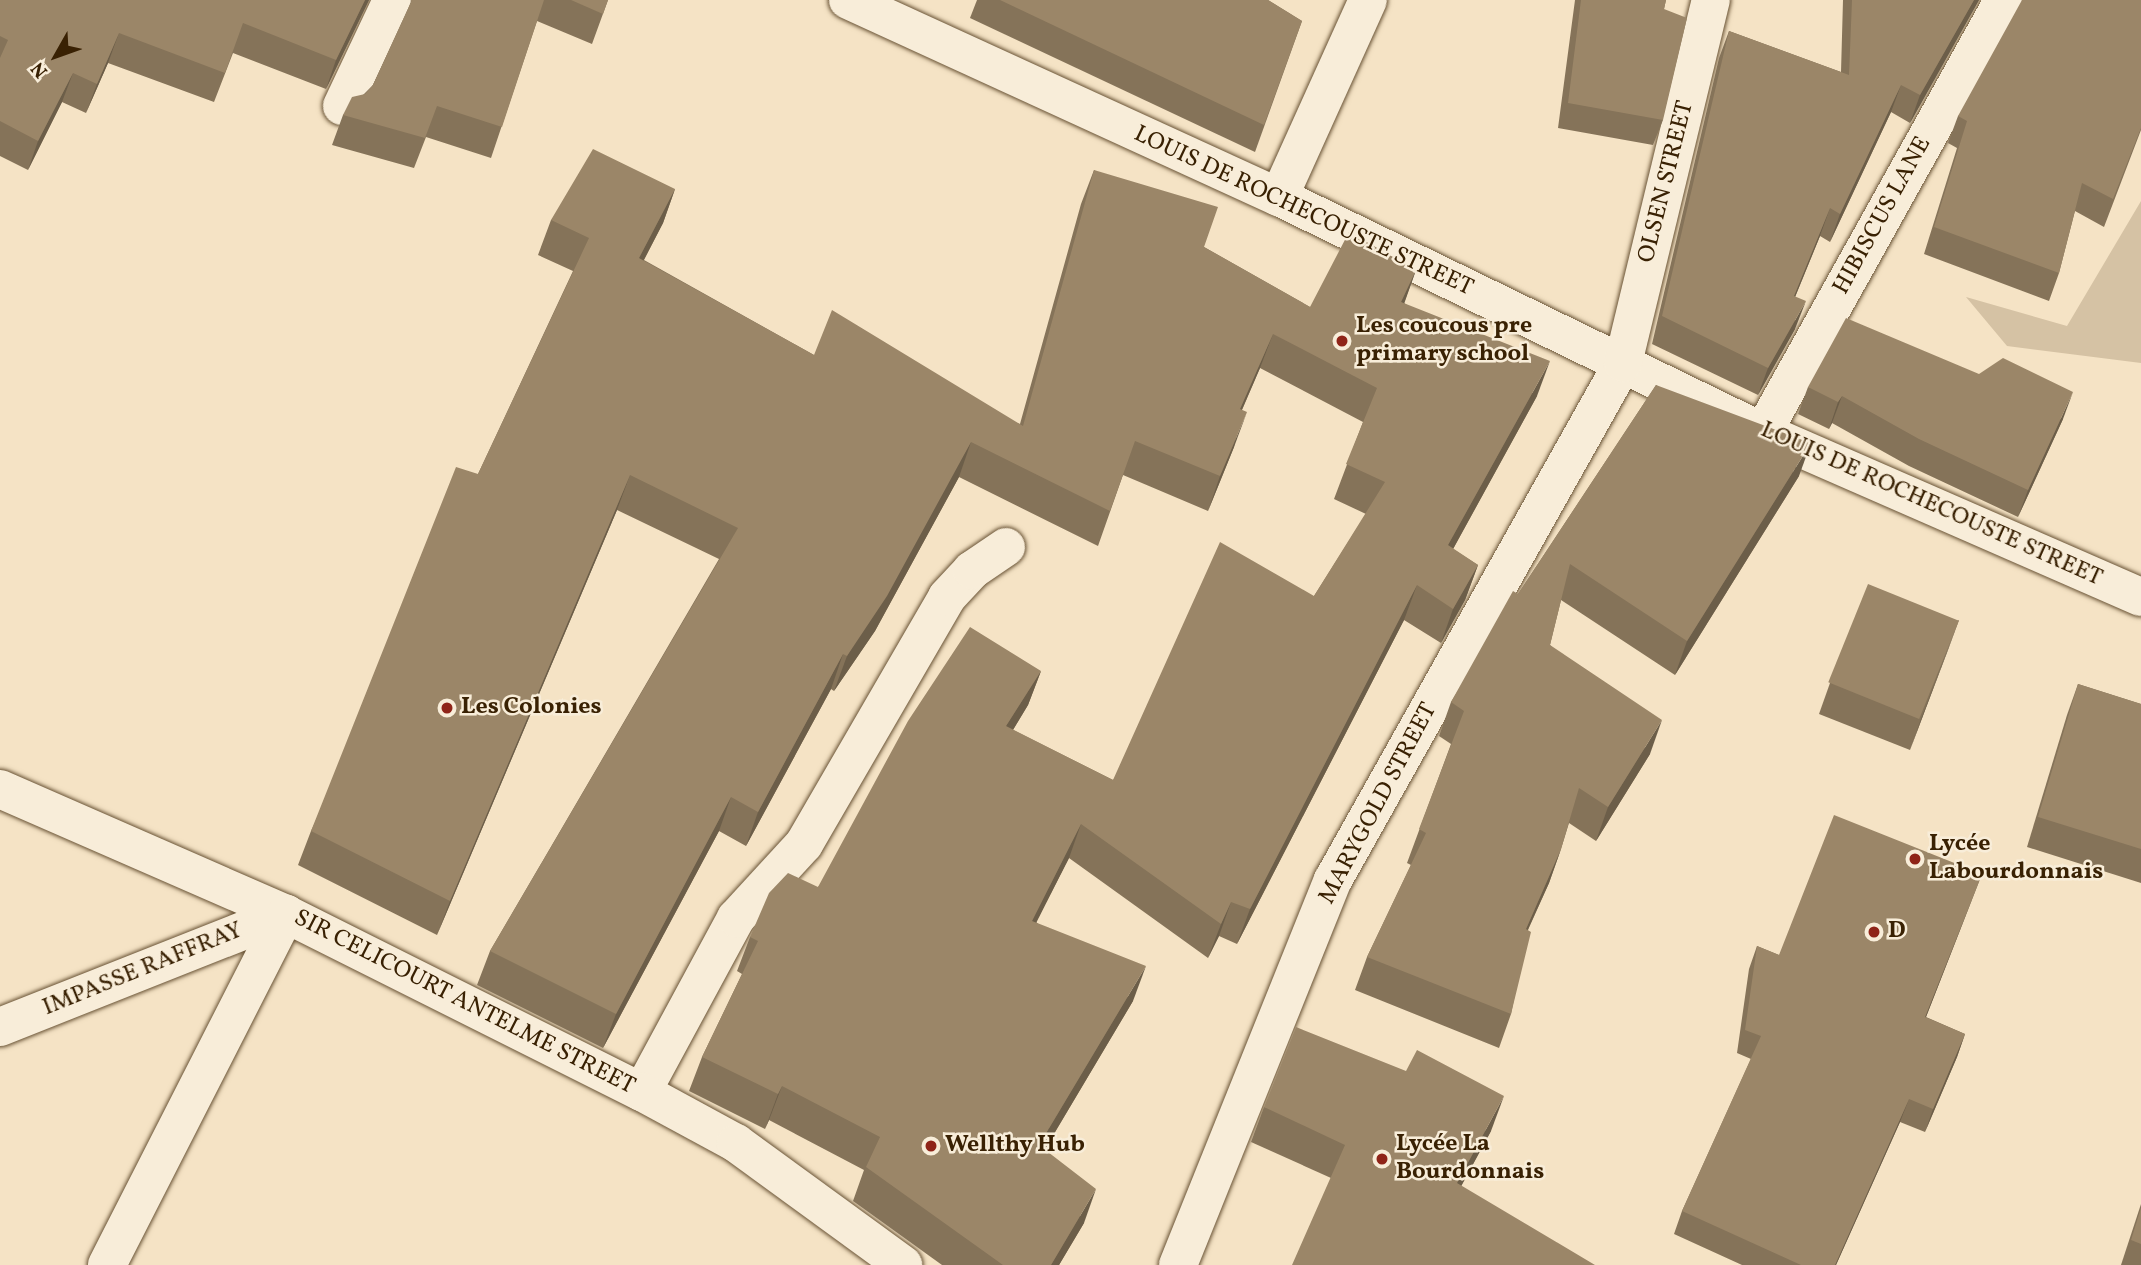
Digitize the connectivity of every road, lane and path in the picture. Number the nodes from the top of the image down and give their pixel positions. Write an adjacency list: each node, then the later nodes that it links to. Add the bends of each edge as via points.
1 (392, 0): 6 (street)
2 (848, 0): 7 (street, LOUIS DE ROCHECOUSTE STREET)
3 (1368, 0): 7 (street)
4 (1711, 0): 8 (street, OLSEN STREET)
5 (2003, 0): 9 (street, HIBISCUS LANE)
6 (342, 106)
7 (1279, 197): 8 (street, LOUIS DE ROCHECOUSTE STREET)
8 (1623, 363): 9 (street, LOUIS DE ROCHECOUSTE STREET); 18 (street, MARYGOLD STREET, via 1333,880)
9 (1763, 432): 11 (street, LOUIS DE ROCHECOUSTE STREET)
10 (1006, 547): 15 (street, via 972,570 947,597 804,844 736,918)
11 (2141, 597)
12 (0, 789): 13 (street, SIR CELICOURT ANTELME STREET)
13 (286, 914): 14 (street, IMPASSE RAFFRAY); 15 (street, SIR CELICOURT ANTELME STREET); 16 (street)
14 (0, 1027)
15 (642, 1092): 17 (street, SIR CELICOURT ANTELME STREET, via 736,1143)
16 (107, 1265)
17 (903, 1265)
18 (1178, 1265)

